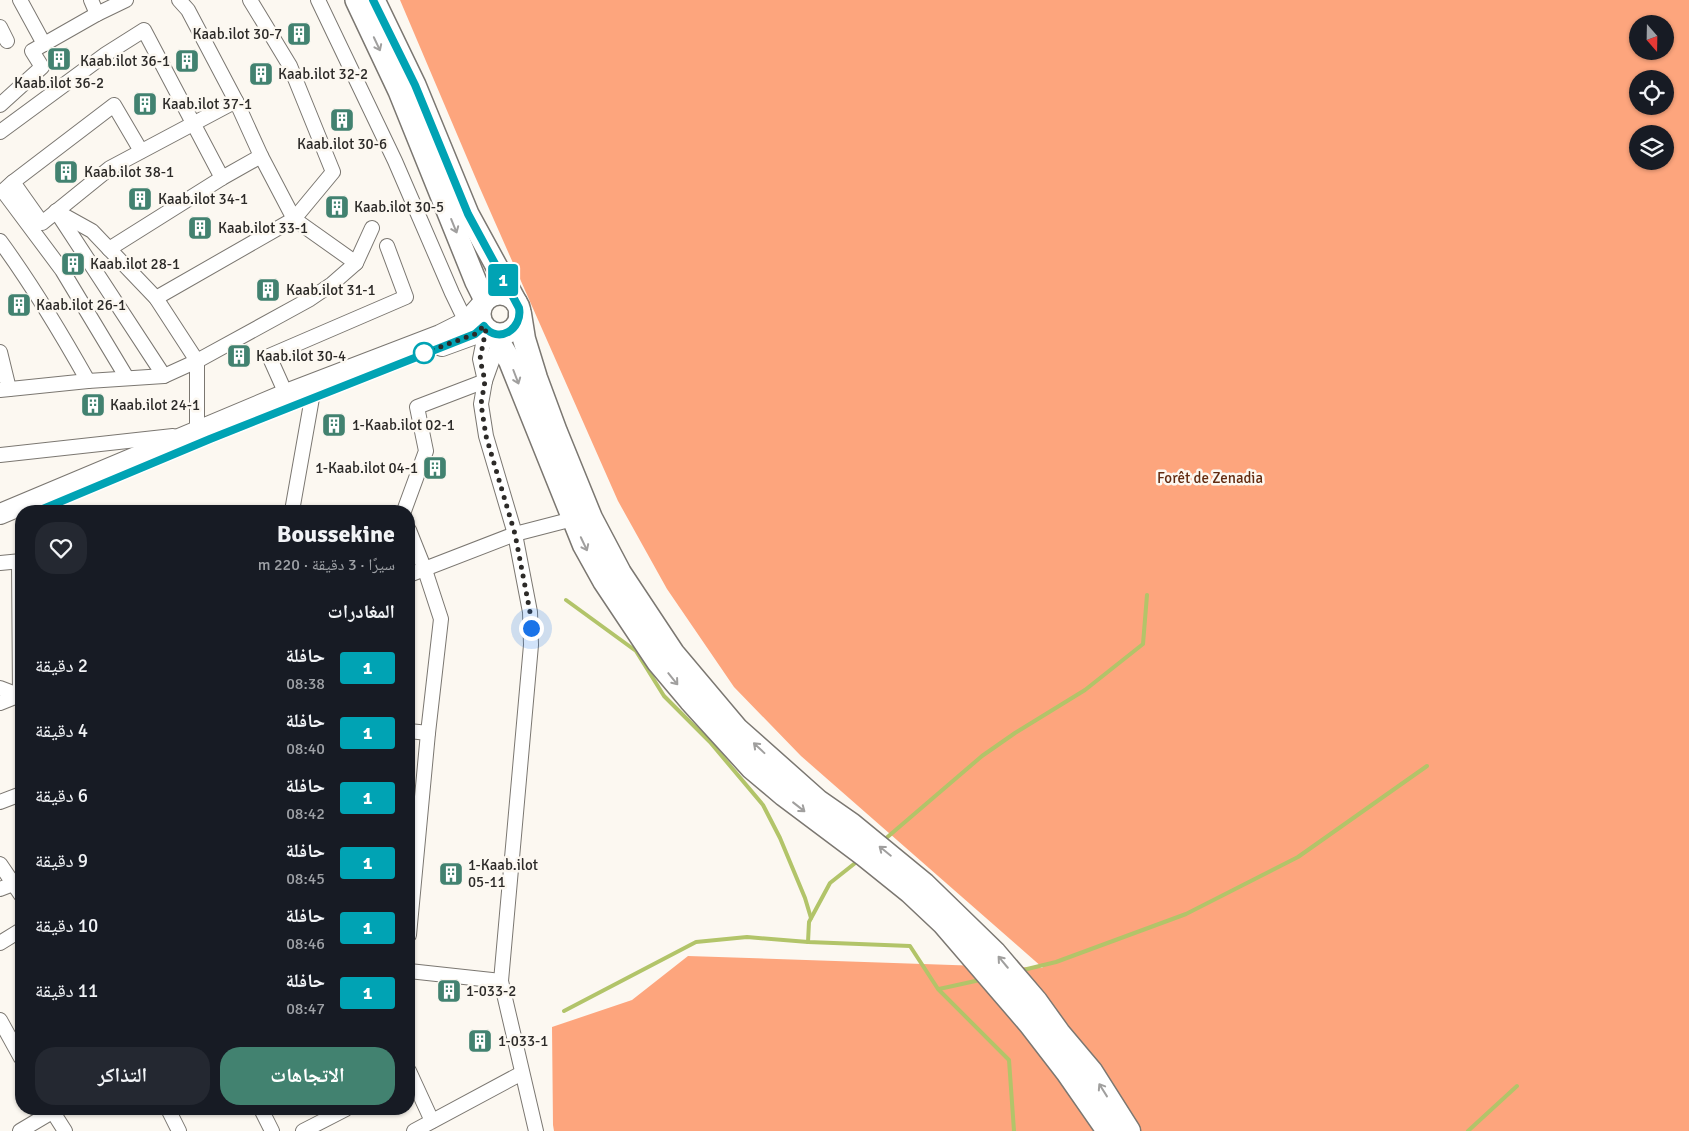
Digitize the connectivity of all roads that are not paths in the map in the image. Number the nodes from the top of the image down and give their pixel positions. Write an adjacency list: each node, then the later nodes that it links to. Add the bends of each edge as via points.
1 (20, 0): 12 (street)
2 (91, 0): 9 (street)
3 (126, 0): 9 (street)
4 (179, 0): 13 (street, via 188,10)
5 (250, 0): 22 (street, via 290,66 333,172)
6 (318, 0): 31 (street, via 395,161 452,293)
7 (356, 0): 29 (main road, one-way to 29, via 399,91)
8 (374, 0): 30 (main road, via 415,85 468,214)
9 (97, 14): 12 (street)
10 (0, 27): 11 (street)
11 (7, 41)
12 (44, 44): 14 (street, via 32,51 42,67)
13 (236, 101): 15 (street); 18 (street)
14 (0, 105)
15 (193, 123): 16 (street, via 144,30); 17 (street); 19 (street)
16 (0, 132)
17 (142, 151): 20 (street, via 114,104); 21 (street, via 110,168)
18 (260, 156): 19 (street); 22 (street)
19 (222, 178): 26 (street)
20 (5, 189): 21 (street, via 42,223); 35 (street, via 62,270)
21 (56, 211): 26 (street, via 92,231); 34 (street)
22 (294, 219): 27 (street); 28 (street)
23 (372, 228): 27 (street)
24 (0, 241): 37 (street, via 58,327)
25 (387, 246): 39 (street, via 406,297 269,356)
26 (109, 249): 28 (street)
27 (356, 263): 33 (street, via 310,299)
28 (156, 298): 33 (street)
29 (483, 303): 30 (main road, via 498,294 504,295); 31 (main road, via 480,319)
30 (518, 308): 31 (main road, via 516,326 512,330); 91 (highway, one-way to 30, via 1091,1071 995,953 924,884 851,824 818,802 737,729 673,653 620,573 591,518 536,378)
31 (488, 332): 36 (street); 36 (street, via 480,359); 39 (main road, via 440,335); 40 (main road, via 475,334); 49 (highway, one-way to 49, via 510,361)
32 (0, 352): 38 (street)
33 (197, 361): 34 (street); 41 (street)
34 (164, 376): 35 (street)
35 (127, 378): 37 (street)
36 (485, 381): 46 (street, via 417,408 426,451); 52 (street, via 481,404 486,436)
37 (88, 382): 38 (street)
38 (4, 390)
39 (286, 394): 41 (main road)
40 (312, 398): 44 (main road); 45 (street)
41 (193, 432): 42 (street); 43 (main road)
42 (0, 455)
43 (21, 505)
44 (53, 505)
45 (293, 505)
46 (406, 505)
47 (15, 508): 48 (main road)
48 (0, 514)
49 (573, 519): 52 (street); 90 (highway, one-way to 90, via 584,545 658,662 723,738 791,801 864,855 944,924 1030,1024)
50 (15, 520): 51 (main road)
51 (0, 526)
52 (515, 534): 56 (street); 72 (street, via 530,612 531,645)
53 (415, 545): 56 (street)
54 (15, 562): 55 (street)
55 (0, 563)
56 (425, 570): 57 (street); 63 (street, via 441,619)
57 (415, 574)
58 (0, 688): 59 (street)
59 (15, 693)
60 (15, 697): 61 (street)
61 (0, 703)
62 (415, 732): 63 (street)
63 (428, 733): 67 (street)
64 (15, 796): 65 (street)
65 (0, 802)
66 (0, 864): 68 (street)
67 (415, 872)
68 (11, 889)
69 (15, 934): 70 (street)
70 (0, 943)
71 (415, 972): 72 (street)
72 (501, 981): 75 (street)
73 (2, 1029): 74 (street)
74 (15, 1049)
75 (522, 1073): 82 (street); 89 (street)
76 (415, 1086): 82 (street)
77 (45, 1115): 83 (street)
78 (56, 1115): 84 (street)
79 (171, 1115): 85 (street)
80 (267, 1115): 86 (street)
81 (334, 1115): 87 (street)
82 (432, 1121): 88 (street)
83 (20, 1131)
84 (65, 1131)
85 (179, 1131)
86 (272, 1131)
87 (303, 1131)
88 (414, 1131)
89 (536, 1131)
90 (1108, 1131)
91 (1129, 1131)

